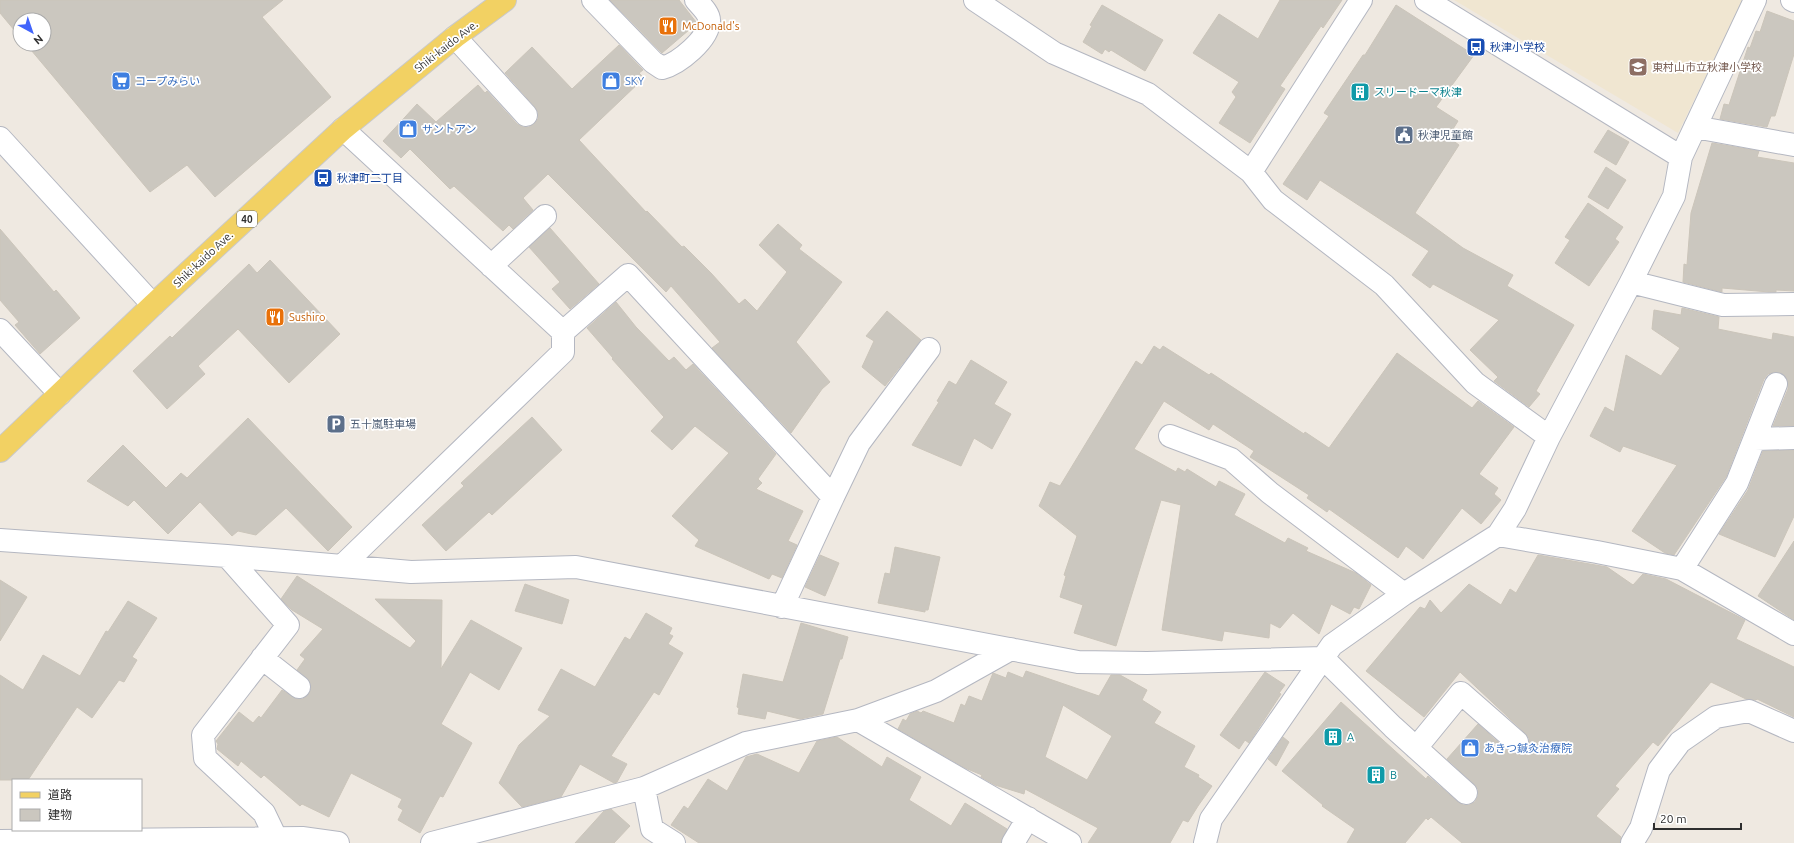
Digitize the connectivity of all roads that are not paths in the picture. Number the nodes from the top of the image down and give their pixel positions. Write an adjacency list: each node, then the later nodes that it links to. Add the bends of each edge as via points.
1 (505, 0): 8 (main road, Shiki-kaido Ave. / 40)
2 (593, 0): 3 (street, via 662,68 679,59 703,39 709,29 709,18)
3 (696, 0)
4 (975, 0): 15 (street, via 1054,53 1148,94)
5 (1361, 0): 15 (street)
6 (1426, 0): 14 (street)
7 (1755, 0): 10 (street)
8 (455, 37): 9 (street); 11 (main road, Shiki-kaido Ave. / 40)
9 (526, 115)
10 (1695, 127): 13 (street); 14 (street)
11 (343, 129): 17 (street); 20 (main road, Shiki-kaido Ave. / 40)
12 (0, 138): 20 (street)
13 (1794, 145)
14 (1681, 157): 18 (street, via 1674,196)
15 (1251, 172): 27 (street, via 1273,200 1384,284 1475,383)
16 (545, 216): 17 (street)
17 (491, 266): 22 (street)
18 (1631, 282): 19 (street, via 1723,305); 27 (street)
19 (1794, 304)
20 (153, 305): 25 (main road, Shiki-kaido Ave. / 40)
21 (0, 330): 25 (street)
22 (563, 332): 31 (street, via 628,275); 35 (street, via 563,352)
23 (929, 349): 31 (street, via 859,443)
24 (1776, 384): 29 (street)
25 (60, 394): 30 (main road, Shiki-kaido Ave. / 40)
26 (1170, 436): 37 (street, via 1231,459 1270,493)
27 (1549, 437): 32 (street, via 1515,509)
28 (1794, 438): 29 (street)
29 (1755, 439): 36 (street, via 1737,483)
30 (0, 451)
31 (833, 497): 38 (street)
32 (1498, 535): 36 (street); 37 (street)
33 (0, 540): 34 (street)
34 (227, 556): 35 (street); 41 (street, via 288,625)
35 (343, 565): 38 (street, via 411,572 576,567)
36 (1682, 569): 39 (street)
37 (1404, 594): 42 (street, via 1332,645)
38 (782, 607): 40 (street)
39 (1794, 634)
40 (1011, 649): 42 (street, via 1078,662 1147,663); 44 (street, via 936,691)
41 (262, 658): 43 (street); 51 (street, via 203,735 204,758 264,812)
42 (1323, 658): 47 (street); 60 (street, via 1211,819)
43 (299, 687)
44 (858, 720): 48 (street, via 746,744); 50 (street)
45 (1794, 731): 61 (street, via 1749,711 1716,717 1680,742 1659,770 1641,828)
46 (1517, 742): 47 (street, via 1461,693)
47 (1416, 748): 49 (street)
48 (644, 788): 56 (street); 57 (street, via 652,829)
49 (1466, 792)
50 (1028, 818): 58 (street); 59 (street)
51 (276, 838): 52 (street); 53 (street)
52 (300, 841): 54 (street)
53 (0, 842)
54 (331, 843): 55 (street)
55 (338, 843)
56 (432, 843)
57 (674, 843)
58 (1013, 843)
59 (1070, 843)
60 (1205, 843)
61 (1632, 843)

